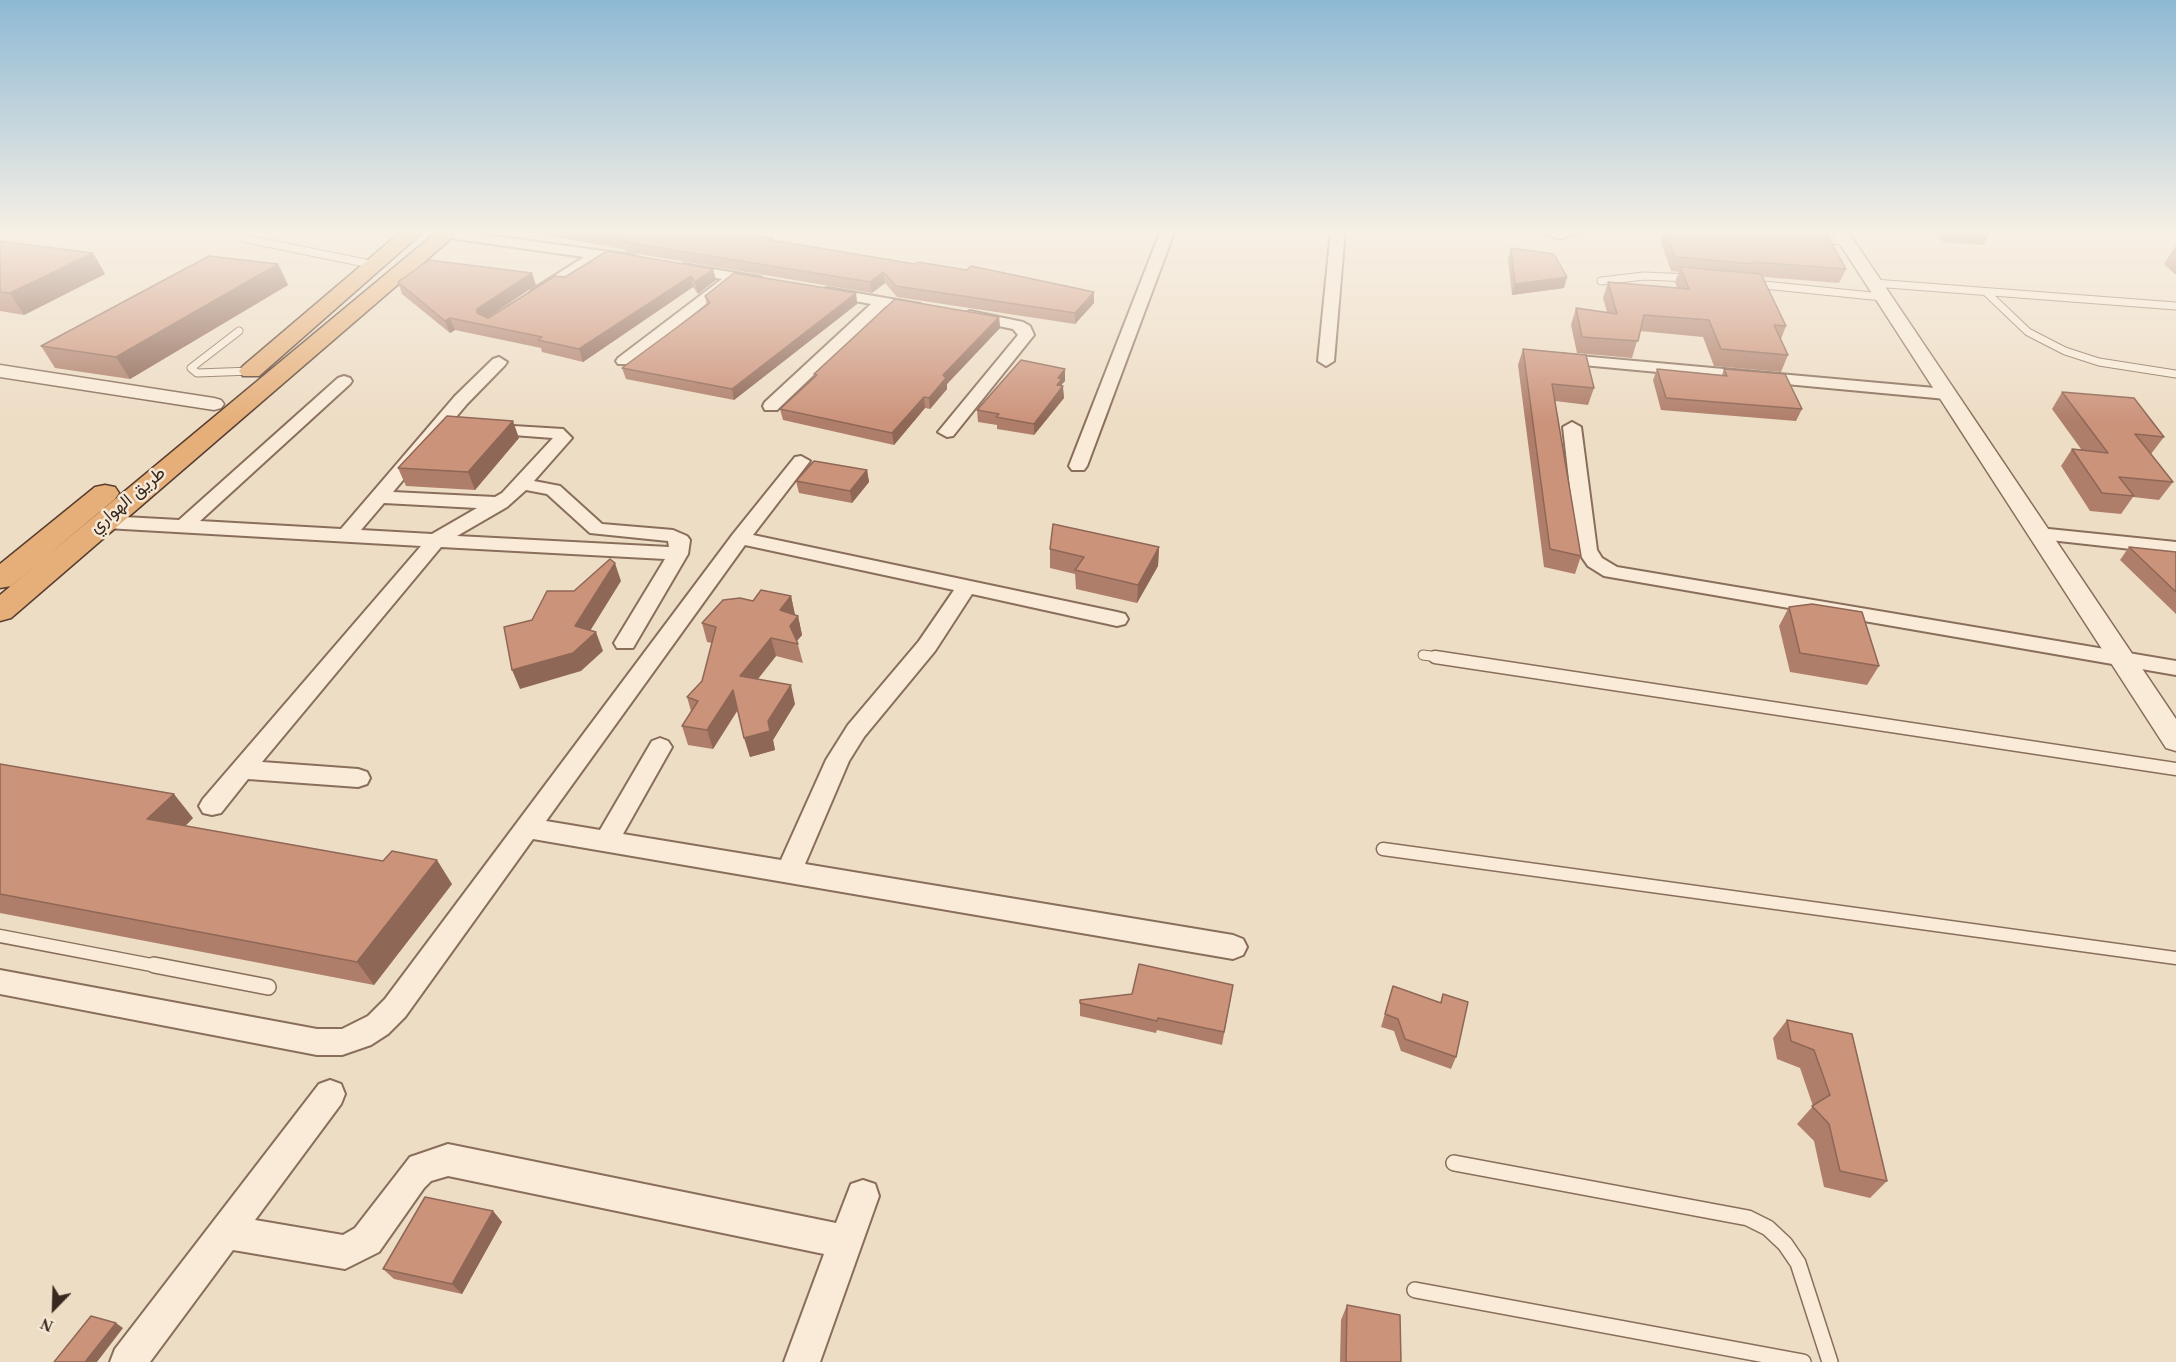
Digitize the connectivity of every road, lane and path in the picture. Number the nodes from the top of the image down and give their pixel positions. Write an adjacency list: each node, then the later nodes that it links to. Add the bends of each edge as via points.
1 (346, 294): 22 (highway)
2 (369, 294): 22 (highway)
3 (536, 294): 12 (street)
4 (711, 294): 16 (street)
5 (836, 294): 11 (street)
6 (1144, 294): 30 (street)
7 (1332, 294): 17 (street)
8 (1880, 294): 23 (street)
9 (1988, 294): 20 (lane, via 2028,332 2065,351 2099,362)
10 (2007, 294): 13 (lane)
11 (883, 301): 25 (street); 28 (street, via 1025,329 1026,335)
12 (520, 304)
13 (2176, 306)
14 (239, 331): 22 (lane, via 191,368 197,373)
15 (1539, 357): 23 (street)
16 (624, 361)
17 (1326, 361)
18 (499, 362): 26 (street)
19 (0, 371): 24 (street)
20 (2176, 374)
21 (344, 381): 35 (street)
22 (255, 382): 24 (highway, طريق الهواري); 34 (highway, طريق الهواري)
23 (1946, 394): 36 (street)
24 (214, 404): 42 (highway, طريق الهواري)
25 (771, 406)
26 (439, 426): 31 (street, via 552,432 562,436 562,441); 32 (street)
27 (1572, 427): 48 (street, via 1587,550 1603,568 1631,576)
28 (947, 432)
29 (801, 461): 38 (street)
30 (1078, 466)
31 (523, 484): 33 (street); 41 (street, via 554,490 597,529 677,538 681,543)
32 (379, 497): 33 (street); 37 (street)
33 (500, 503): 39 (street)
34 (106, 522): 35 (street); 44 (highway, طريق الهواري)
35 (184, 526): 37 (street)
36 (2039, 534): 40 (street); 48 (street)
37 (347, 535): 39 (street)
38 (740, 538): 43 (street); 56 (street)
39 (436, 540): 41 (street); 53 (street)
40 (2176, 548)
41 (678, 554): 46 (street)
42 (0, 579)
43 (967, 587): 45 (street); 59 (street, via 927,646 850,741)
44 (0, 611)
45 (1117, 619)
46 (625, 643)
47 (1423, 655): 52 (lane)
48 (2122, 659): 49 (street); 50 (street)
49 (2176, 668)
50 (2176, 741)
51 (660, 747): 57 (street)
52 (2176, 769)
53 (242, 770): 54 (street); 55 (street)
54 (358, 778)
55 (212, 806)
56 (527, 828): 57 (street); 63 (street, via 394,1008 378,1025 342,1042 317,1042)
57 (606, 842): 59 (street)
58 (1383, 849): 62 (lane)
59 (789, 872): 61 (street)
60 (0, 936): 64 (lane)
61 (1233, 946)
62 (2176, 958)
63 (0, 982)
64 (268, 987)
65 (330, 1094): 68 (street)
66 (1454, 1163): 74 (lane, via 1748,1218 1768,1228 1798,1263)
67 (863, 1196): 69 (street)
68 (227, 1232): 69 (street, via 345,1252 367,1240 421,1168 448,1160); 71 (street)
69 (846, 1242): 72 (street)
70 (1415, 1290): 73 (lane)
71 (128, 1362)
72 (802, 1362)
73 (1803, 1362)
74 (1830, 1362)

